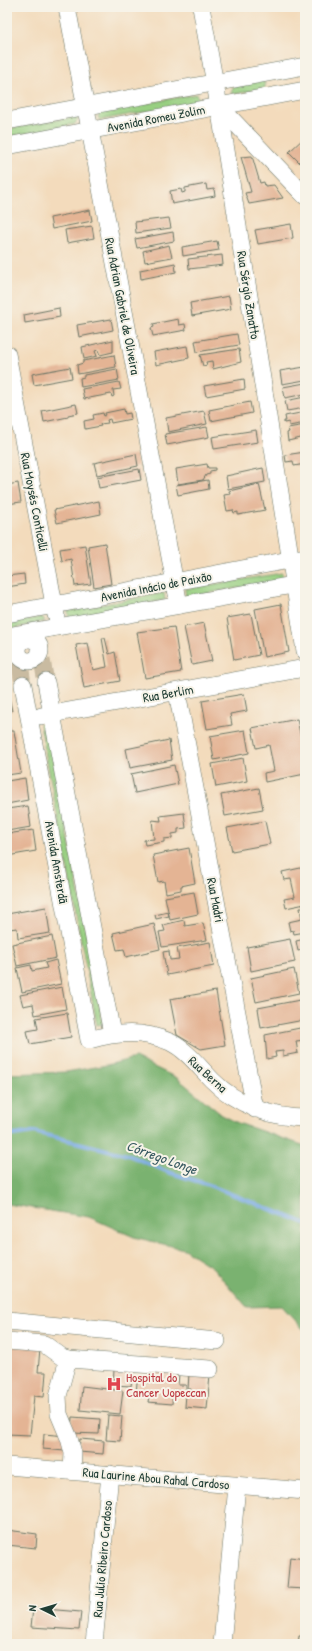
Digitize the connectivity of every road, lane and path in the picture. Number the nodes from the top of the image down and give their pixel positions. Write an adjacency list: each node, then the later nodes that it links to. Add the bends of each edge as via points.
1 (67, 7): 7 (street, Rua Adrian Gabriel de Oliveira)
2 (201, 7): 4 (street, Rua Sérgio Zanatto)
3 (305, 66): 4 (street, Avenida Romeu Zolim)
4 (214, 83): 6 (street, Rua Sérgio Zanatto); 7 (street, Avenida Romeu Zolim)
5 (305, 90): 6 (street, Avenida Romeu Zolim)
6 (219, 106): 9 (street, Avenida Romeu Zolim); 11 (street); 13 (street, Rua Sérgio Zanatto)
7 (85, 107): 8 (street, Avenida Romeu Zolim); 9 (street, Rua Adrian Gabriel de Oliveira)
8 (7, 121)
9 (89, 130): 10 (street, Avenida Romeu Zolim); 14 (street, Rua Adrian Gabriel de Oliveira)
10 (7, 146)
11 (305, 196)
12 (7, 354): 16 (street, Rua Moysés Conticelli)
13 (298, 559): 14 (street, Avenida Inácio de Paixão); 15 (street, Rua Sérgio Zanatto)
14 (175, 583): 16 (street, Avenida Inácio de Paixão); 17 (street, Rua Adrian Gabriel de Oliveira)
15 (299, 583): 17 (street, Avenida Inácio de Paixão); 22 (street, Rua Sérgio Zanatto)
16 (54, 605): 18 (street, Avenida Inácio de Paixão); 19 (street, Rua Moysés Conticelli)
17 (179, 605): 19 (street, Avenida Inácio de Paixão)
18 (7, 614)
19 (58, 627): 20 (street, Avenida Inácio de Paixão)
20 (36, 631): 21 (street, Avenida Inácio de Paixão); 21 (street, via 41,654 36,642 29,639 19,645 19,657)
21 (11, 635)
22 (305, 651)
23 (305, 668): 26 (street, Rua Berlim)
24 (46, 682): 27 (street, Avenida Amsterdã)
25 (23, 685): 28 (street, Avenida Amsterdã)
26 (177, 692): 27 (street, Rua Berlim); 31 (street, Rua Madri)
27 (52, 714): 28 (street, Rua Berlim); 29 (street, Avenida Amsterdã)
28 (30, 718): 30 (street, Avenida Amsterdã)
29 (112, 1034): 30 (street, Rua Berna); 31 (street, Rua Berna, via 143,1034 171,1043 215,1082)
30 (89, 1040)
31 (255, 1109): 32 (street, Rua Berna)
32 (305, 1118)
33 (7, 1321): 35 (street)
34 (7, 1341): 36 (street, via 44,1344)
35 (218, 1341)
36 (68, 1359): 37 (street); 39 (street, via 58,1396 58,1414 73,1453)
37 (210, 1369)
38 (7, 1466): 39 (street, Rua Laurine Abou Rahal Cardoso)
39 (72, 1471): 40 (street, Rua Laurine Abou Rahal Cardoso)
40 (110, 1474): 41 (street, Rua Laurine Abou Rahal Cardoso); 43 (street, Rua Julio Ribeiro Cardoso)
41 (237, 1486): 42 (street, Rua Laurine Abou Rahal Cardoso); 44 (street)
42 (305, 1491)
43 (94, 1644)
44 (222, 1644)

